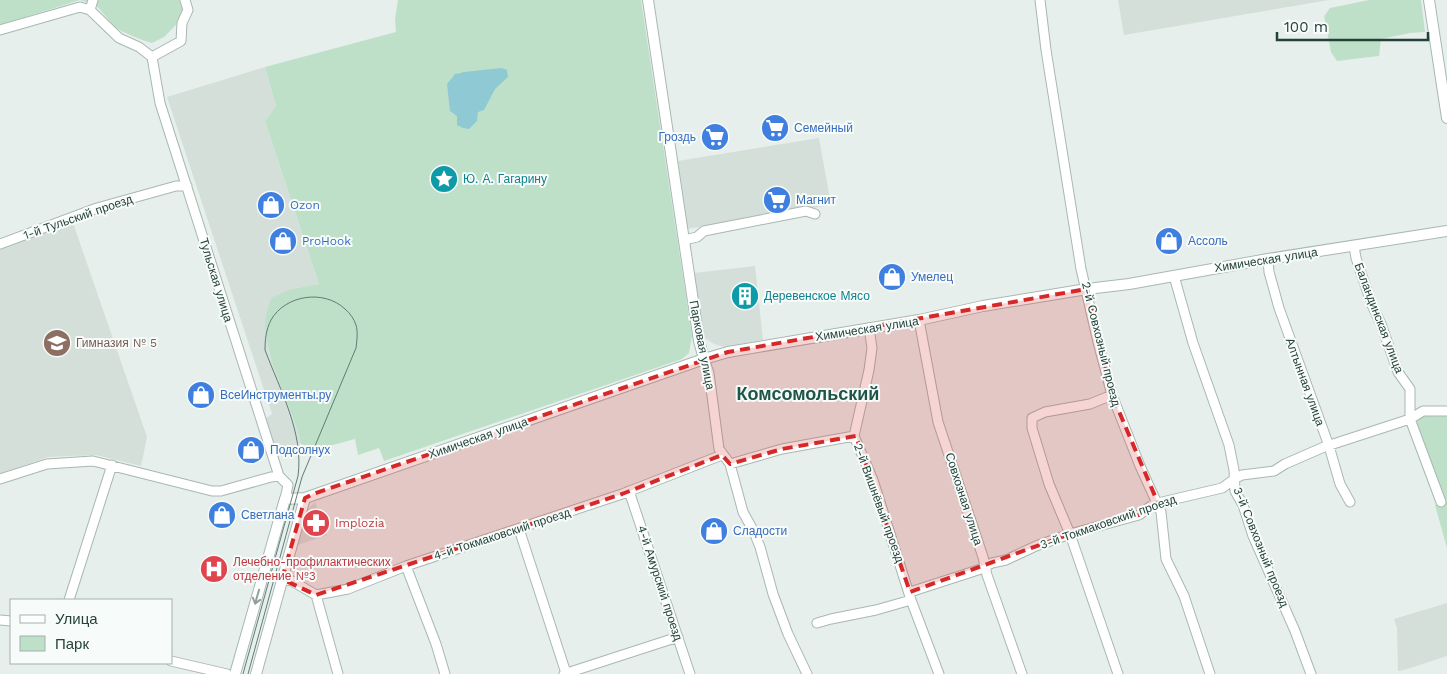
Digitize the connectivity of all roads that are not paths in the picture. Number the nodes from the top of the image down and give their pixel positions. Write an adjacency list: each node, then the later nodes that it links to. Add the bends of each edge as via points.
1 (93, 0): 6 (street)
2 (185, 0): 8 (street, via 188,10 182,23 180,41)
3 (648, 0): 13 (street, Парковая улица)
4 (1040, 0): 18 (street, 2-й Совхозный проезд, via 1081,269)
5 (1429, 0): 9 (street)
6 (90, 10): 7 (street, via 80,7); 8 (street, via 119,38)
7 (0, 30)
8 (152, 57): 10 (street, Тульская улица, via 160,103)
9 (1447, 118)
10 (187, 186): 14 (street, 1-й Тульский проезд, via 176,186 97,208); 30 (street, Тульская улица)
11 (815, 214): 13 (street, via 806,211 754,221 704,231)
12 (1447, 231): 15 (street, Химическая улица)
13 (684, 240): 21 (street, Парковая улица)
14 (0, 244)
15 (1354, 246): 16 (street, Химическая улица); 24 (street, Баландинская улица, via 1398,372 1410,388)
16 (1268, 259): 17 (street, Химическая улица); 26 (street, Алтынная улица, via 1279,308)
17 (1174, 276): 18 (street, Химическая улица); 31 (street, 3-й Совхозный проезд, via 1193,343 1229,445)
18 (1087, 289): 19 (street, Химическая улица); 22 (street, 2-й Совхозный проезд)
19 (919, 320): 20 (street, Химическая улица); 42 (street, Совхозная улица, via 938,422)
20 (869, 328): 21 (street, Химическая улица); 25 (street, 2-й Вишнёвый проезд, via 872,348 869,370)
21 (704, 359): 27 (street, Парковая улица); 34 (street, Химическая улица)
22 (1112, 395): 38 (street, 2-й Совхозный проезд); 40 (street, via 1090,404 1045,412 1032,418 1049,484)
23 (1447, 411): 24 (street, 3-й Токмаковский проезд, via 1423,411)
24 (1410, 419): 26 (street, 3-й Токмаковский проезд); 37 (street, Баландинская улица)
25 (854, 436): 28 (street, via 782,449); 45 (street, 2-й Вишнёвый проезд, via 873,480)
26 (1329, 446): 31 (street, 3-й Токмаковский проезд, via 1274,471); 36 (street, Алтынная улица, via 1340,484)
27 (722, 455): 28 (street); 33 (street, 4-й Токмаковский проезд)
28 (730, 464): 57 (street, via 742,512 754,532 773,594)
29 (112, 465): 30 (street, via 212,491); 32 (street, via 93,461 47,464); 46 (street)
30 (278, 476): 35 (street, Тульская улица, via 288,485)
31 (1236, 478): 38 (street, 3-й Токмаковский проезд, via 1222,488); 62 (street, 3-й Совхозный проезд, via 1235,491 1244,505 1253,536)
32 (0, 479)
33 (629, 491): 39 (street, 4-й Токмаковский проезд); 48 (street, 4-й Амурский проезд)
34 (305, 498): 35 (street); 43 (street)
35 (285, 499): 51 (street, Тульская улица, one-way to 51)
36 (1350, 502)
37 (1441, 502)
38 (1158, 504): 40 (street, 3-й Токмаковский проезд, via 1139,515); 61 (street, 2-й Совхозный проезд, via 1162,512 1166,559 1184,596)
39 (519, 529): 41 (street, 4-й Токмаковский проезд); 55 (street)
40 (1070, 534): 42 (street, 3-й Токмаковский проезд); 60 (street)
41 (406, 566): 44 (street, 4-й Токмаковский проезд, via 348,588); 54 (street)
42 (985, 566): 45 (street, 3-й Токмаковский проезд); 59 (street, Совхозная улица)
43 (282, 579): 44 (street); 52 (street)
44 (316, 595): 53 (street)
45 (910, 596): 47 (street, 3-й Токмаковский проезд, via 876,610); 58 (street, 2-й Вишнёвый проезд)
46 (69, 599)
47 (817, 624)
48 (678, 637): 55 (street); 56 (street, 4-й Амурский проезд)
49 (172, 660): 50 (street)
50 (227, 674)
51 (235, 674)
52 (256, 674)
53 (338, 674)
54 (445, 674)
55 (565, 674)
56 (690, 674)
57 (807, 674)
58 (940, 674)
59 (1022, 674)
60 (1118, 674)
61 (1210, 674)
62 (1311, 674)

